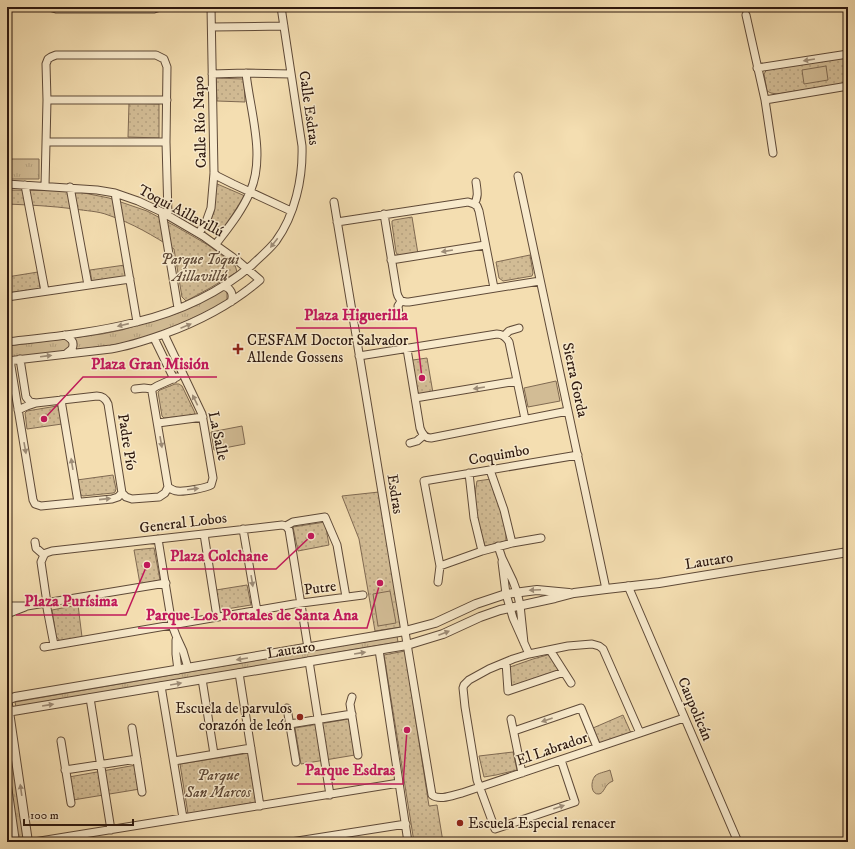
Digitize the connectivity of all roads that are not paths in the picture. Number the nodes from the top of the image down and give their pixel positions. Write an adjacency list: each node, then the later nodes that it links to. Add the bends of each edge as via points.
1 (49, 7): 2 (street)
2 (160, 7)
3 (212, 7): 7 (street, Calle Río Napo)
4 (281, 7): 6 (street, Calle Esdras)
5 (746, 14): 9 (street)
6 (284, 26): 7 (street); 12 (street, Calle Esdras)
7 (212, 27): 11 (street, Calle Río Napo)
8 (848, 54): 9 (street, one-way to 9)
9 (757, 68): 16 (street)
10 (246, 73): 11 (street); 12 (street); 27 (street, via 257,145 256,167)
11 (212, 74): 20 (street, Calle Río Napo)
12 (291, 74): 31 (street, Calle Esdras, via 302,146 301,168)
13 (848, 86): 16 (street)
14 (47, 100): 15 (street); 15 (street, via 46,64 48,59 56,55 159,56 167,67); 17 (street)
15 (166, 100): 18 (street)
16 (765, 100): 19 (street)
17 (46, 142): 18 (street); 25 (street)
18 (166, 142): 32 (street)
19 (773, 153)
20 (214, 173): 27 (street, Calle Río Napo); 35 (street, via 211,208)
21 (518, 176): 41 (street, Sierra Gorda)
22 (476, 182): 30 (street, via 478,195)
23 (7, 184): 24 (street, Toqui Aillavillú)
24 (25, 185): 25 (street, Toqui Aillavillú); 45 (street)
25 (45, 186): 26 (street, Toqui Aillavillú)
26 (70, 188): 28 (street, Toqui Aillavillú); 42 (street)
27 (250, 192): 31 (street, Calle Río Napo); 36 (street)
28 (115, 193): 32 (street, Toqui Aillavillú); 40 (street)
29 (334, 202): 34 (street, Esdras)
30 (474, 204): 33 (street, via 468,202); 37 (street, via 479,211)
31 (291, 211): 39 (street, Calle Esdras, one-way to 39, via 284,229 275,242)
32 (165, 214): 35 (street, Toqui Aillavillú); 49 (street)
33 (384, 214): 34 (street); 38 (street)
34 (337, 222): 60 (street, Esdras)
35 (199, 233): 36 (street, Toqui Aillavillú)
36 (216, 244): 39 (street, Toqui Aillavillú)
37 (485, 245): 38 (street, one-way to 38); 44 (street)
38 (392, 260): 47 (street, via 397,293)
39 (247, 269): 43 (street, Calle Esdras); 48 (street, Toqui Aillavillú, via 260,280)
40 (130, 279): 42 (street); 51 (street)
41 (540, 280): 44 (street); 72 (street, Sierra Gorda)
42 (88, 285): 45 (street)
43 (223, 286): 48 (street, via 231,292); 49 (street, Calle Esdras)
44 (494, 288): 47 (street, via 409,302)
45 (45, 291): 46 (street)
46 (7, 297)
47 (401, 300): 50 (street, via 398,306)
48 (231, 302): 53 (street, one-way to 48, via 194,322)
49 (178, 308): 51 (street, Calle Esdras)
50 (399, 316)
51 (137, 322): 54 (street, Calle Esdras, one-way to 54)
52 (519, 328): 55 (street, via 509,331)
53 (164, 334): 56 (street); 63 (street, La Salle)
54 (65, 335): 57 (street, Calle Esdras); 59 (street, via 73,343)
55 (504, 336): 58 (street, via 497,334); 65 (street, via 509,342)
56 (154, 338): 59 (street, via 127,346); 64 (street)
57 (7, 340)
58 (407, 349): 60 (street); 68 (street)
59 (67, 354): 61 (street, one-way to 59)
60 (359, 356): 116 (street, Esdras)
61 (20, 359): 62 (street); 70 (street, via 26,397)
62 (8, 361): 71 (street)
63 (183, 375): 64 (street); 73 (street, La Salle, one-way to 63)
64 (174, 378): 67 (street)
65 (517, 381): 68 (street, one-way to 68); 74 (street)
66 (135, 388): 67 (street)
67 (152, 390): 75 (street)
68 (415, 398): 76 (street, via 420,428)
69 (61, 400): 70 (street, Padre Pío); 82 (street, Padre Pío, via 97,396 107,401); 83 (street, one-way to 69)
70 (36, 404): 71 (street, Padre Pío)
71 (18, 410): 83 (street, Padre Pío, one-way to 83, via 35,504 41,506)
72 (568, 411): 74 (street); 78 (street, Sierra Gorda)
73 (203, 417): 75 (street); 81 (street, La Salle, one-way to 73, via 178,491 206,488 211,485 213,478)
74 (526, 419): 76 (street, via 431,438)
75 (158, 423): 81 (street, one-way to 81)
76 (424, 435): 77 (street)
77 (410, 443)
78 (578, 455): 79 (street, Coquimbo); 100 (street, Sierra Gorda)
79 (490, 470): 80 (street, Coquimbo); 90 (street)
80 (469, 473): 92 (street, via 474,518); 96 (street, Coquimbo, via 424,481)
81 (168, 487): 82 (street, via 165,493 159,496 132,499)
82 (122, 493): 83 (street, Padre Pío, one-way to 82, via 115,498)
83 (78, 502)
84 (286, 526): 85 (street, General Lobos); 105 (street, General Lobos, via 293,522 325,518 337,545); 107 (street, via 289,530)
85 (243, 529): 86 (street, General Lobos); 112 (street, one-way to 112)
86 (204, 534): 88 (street, General Lobos); 114 (street)
87 (541, 538): 90 (street)
88 (158, 539): 94 (street, General Lobos, via 52,551); 98 (street)
89 (35, 542): 94 (street, via 36,548)
90 (512, 543): 91 (street)
91 (498, 546): 92 (street); 95 (street)
92 (482, 551): 96 (street)
93 (848, 552): 99 (street, Lautaro, via 667,582)
94 (44, 555): 106 (street, via 42,562)
95 (502, 558): 101 (street); 103 (street)
96 (440, 566): 97 (street)
97 (438, 582)
98 (166, 583): 106 (street); 115 (street)
99 (628, 586): 100 (street, Lautaro); 145 (street, Caupolicán)
100 (606, 589): 102 (street, Lautaro)
101 (516, 592): 102 (street, Lautaro, one-way to 101, via 538,590); 103 (street, Lautaro); 108 (street)
102 (574, 593): 108 (street, Lautaro)
103 (506, 594): 111 (street); 116 (street, Lautaro, via 476,604 435,623)
104 (363, 595): 105 (street, Putre)
105 (346, 597): 107 (street, Putre)
106 (47, 603): 110 (street); 120 (street)
107 (301, 603): 112 (street, Putre); 123 (street)
108 (520, 605): 111 (street, Lautaro); 118 (street)
109 (7, 606): 110 (street)
110 (27, 606): 113 (street)
111 (510, 607): 118 (street); 121 (street, Lautaro, one-way to 111, via 443,634)
112 (257, 611): 114 (street, Putre)
113 (7, 614)
114 (217, 617): 115 (street, Putre)
115 (172, 625): 117 (street); 120 (street, Putre)
116 (404, 631): 119 (street, Lautaro); 121 (street, Esdras)
117 (176, 638): 130 (street); 131 (street)
118 (524, 643): 126 (street)
119 (336, 644): 123 (street, Lautaro); 127 (street)
120 (54, 645): 122 (street, Putre)
121 (407, 645): 124 (street, Lautaro); 167 (street, Esdras)
122 (44, 647)
123 (308, 648): 130 (street, Lautaro, one-way to 130)
124 (379, 650): 127 (street, Lautaro, one-way to 124); 164 (street)
125 (550, 650): 126 (street); 132 (street); 151 (street, via 592,644 603,649)
126 (529, 654): 129 (street)
127 (337, 657): 128 (street, Lautaro)
128 (309, 661): 133 (street, Lautaro); 147 (street)
129 (506, 662): 132 (street, via 508,691); 166 (street, via 472,678 463,688)
130 (188, 668): 131 (street, Lautaro)
131 (178, 670): 135 (street, Lautaro)
132 (564, 672): 136 (street)
133 (239, 673): 134 (street, Lautaro); 154 (street)
134 (202, 679): 137 (street, Lautaro, one-way to 134); 155 (street)
135 (102, 683): 138 (street); 141 (street, Lautaro)
136 (571, 683)
137 (161, 686): 138 (street, Lautaro); 159 (street)
138 (104, 696): 140 (street, Lautaro)
139 (352, 697): 144 (street)
140 (90, 698): 143 (street, Lautaro, one-way to 140); 161 (street)
141 (7, 699): 143 (street)
142 (287, 708): 148 (street)
143 (8, 712): 176 (street, one-way to 143)
144 (352, 714): 147 (street); 156 (street)
145 (684, 718): 151 (street, El Labrador); 180 (street, Caupolicán)
146 (511, 719): 150 (street)
147 (318, 720): 148 (street); 169 (street)
148 (290, 724): 160 (street)
149 (132, 728): 157 (street)
150 (514, 731): 153 (street, one-way to 150, via 581,708); 163 (street)
151 (640, 733): 153 (street, El Labrador)
152 (61, 741): 162 (street)
153 (597, 747): 158 (street, El Labrador)
154 (251, 748): 155 (street); 171 (street)
155 (214, 754): 159 (street)
156 (358, 755)
157 (137, 759): 161 (street); 168 (street)
158 (561, 760): 163 (street, El Labrador); 166 (street, one-way to 158, via 495,829 575,802)
159 (174, 761): 172 (street)
160 (296, 762)
161 (101, 765): 162 (street); 174 (street)
162 (65, 770): 170 (street)
163 (522, 773): 166 (street, El Labrador)
164 (399, 783): 169 (street); 173 (street)
165 (7, 786): 175 (street)
166 (480, 787): 167 (street, El Labrador, via 440,798 434,797)
167 (431, 791)
168 (142, 792)
169 (330, 794): 171 (street)
170 (71, 803)
171 (260, 806): 172 (street)
172 (183, 818): 174 (street)
173 (406, 824): 178 (street); 179 (street)
174 (111, 830): 177 (street)
175 (15, 842)
176 (28, 842)
177 (34, 842)
178 (291, 842)
179 (408, 842)
180 (738, 842)

